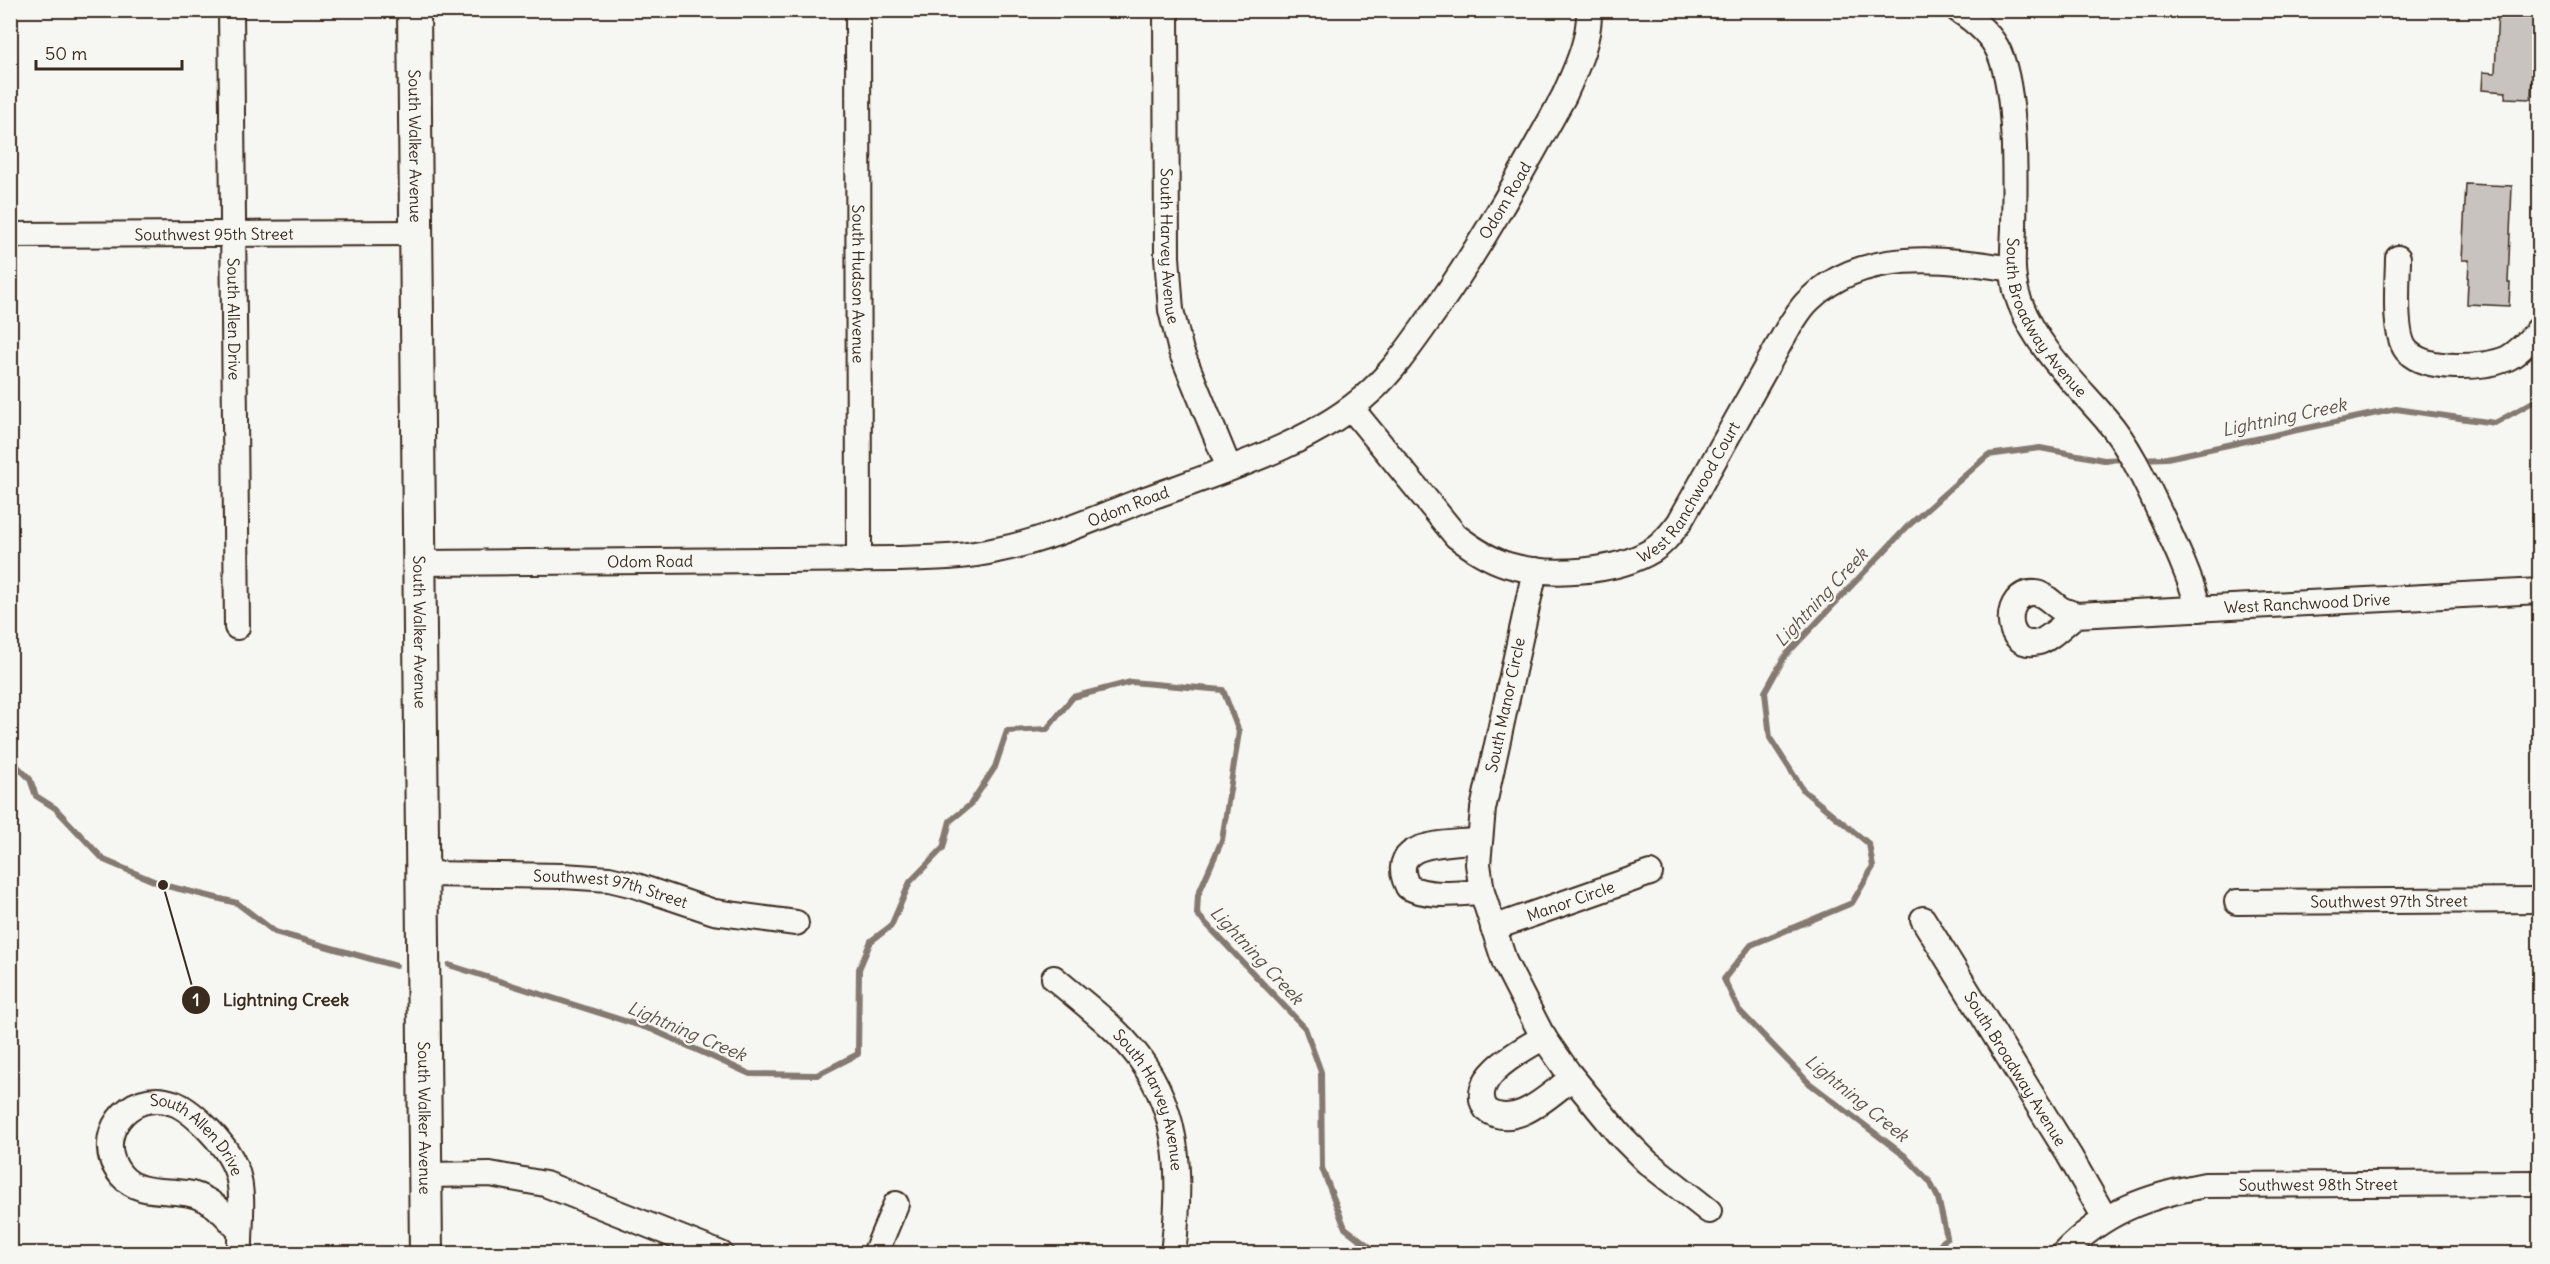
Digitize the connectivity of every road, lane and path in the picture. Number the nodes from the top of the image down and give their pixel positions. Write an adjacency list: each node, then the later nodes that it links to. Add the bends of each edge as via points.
1 (231, 10): 7 (street, South Allen Drive)
2 (414, 10): 8 (main road, South Walker Avenue)
3 (858, 10): 15 (street, South Hudson Avenue)
4 (1166, 10): 14 (street, South Harvey Avenue, via 1167,257 1171,310 1181,351)
5 (1589, 10): 13 (street, Odom Road, via 1589,26 1577,66 1538,143 1453,286 1408,349)
6 (1958, 10): 11 (street, South Broadway Avenue, via 1990,38 1999,52 2008,85)
7 (233, 233): 8 (street, Southwest 95th Street); 9 (street, Southwest 95th Street); 21 (street, South Allen Drive)
8 (416, 233): 16 (main road, South Walker Avenue)
9 (10, 235)
10 (2398, 258): 12 (street, via 2399,330 2407,352 2431,365 2463,366 2506,359 2527,344)
11 (2012, 269): 17 (street, West Ranchwood Court, via 1910,261 1855,270 1835,279 1808,301 1787,330 1692,504 1667,539 1654,550 1621,563 1557,572); 19 (street, South Broadway Avenue, via 2020,304 2042,345 2105,418 2143,478 2192,581)
12 (2540, 328)
13 (1352, 409): 14 (street, Odom Road, via 1302,438); 17 (street, West Ranchwood Court, via 1456,536 1491,558)
14 (1229, 468): 15 (street, Odom Road, via 1012,547 950,557)
15 (860, 560): 16 (street, Odom Road)
16 (420, 562): 24 (main road, South Walker Avenue)
17 (1534, 570): 22 (street, South Manor Circle)
18 (2540, 591): 19 (street, West Ranchwood Drive)
19 (2199, 609): 20 (street, West Ranchwood Drive)
20 (2076, 615)
21 (237, 627)
22 (1478, 840): 25 (street, South Manor Circle); 25 (street, via 1413,850 1403,869 1408,887 1426,894)
23 (1650, 873): 30 (street, Manor Circle)
24 (423, 874): 29 (street, Southwest 97th Street, via 609,879 714,912); 34 (main road, South Walker Avenue)
25 (1482, 892): 30 (street, South Manor Circle)
26 (2540, 900): 27 (street, Southwest 97th Street)
27 (2237, 902)
28 (1923, 919): 38 (street, South Broadway Avenue)
29 (796, 923)
30 (1493, 928): 32 (street, South Manor Circle, via 1505,963)
31 (1054, 978): 43 (street, South Harvey Avenue, via 1138,1056 1167,1113 1179,1161)
32 (1544, 1037): 33 (street, South Manor Circle); 33 (street, via 1486,1079 1481,1095 1486,1109 1500,1116 1521,1114)
33 (1572, 1078): 37 (street, South Manor Circle, via 1647,1162)
34 (426, 1175): 40 (main road, South Walker Avenue); 41 (street, via 490,1174 545,1184)
35 (2540, 1183): 38 (street, Southwest 98th Street, via 2205,1185 2157,1195)
36 (896, 1204): 42 (street)
37 (1709, 1212)
38 (2105, 1218): 44 (street, Southwest 98th Street)
39 (240, 1242): 39 (street, South Allen Drive, via 241,1190 236,1170 216,1136 175,1104 144,1100 126,1110 113,1127 111,1137 112,1160 123,1178 141,1189 180,1191 203,1198 223,1213)
40 (426, 1254)
41 (721, 1254)
42 (875, 1254)
43 (1173, 1254)
44 (2063, 1254)

